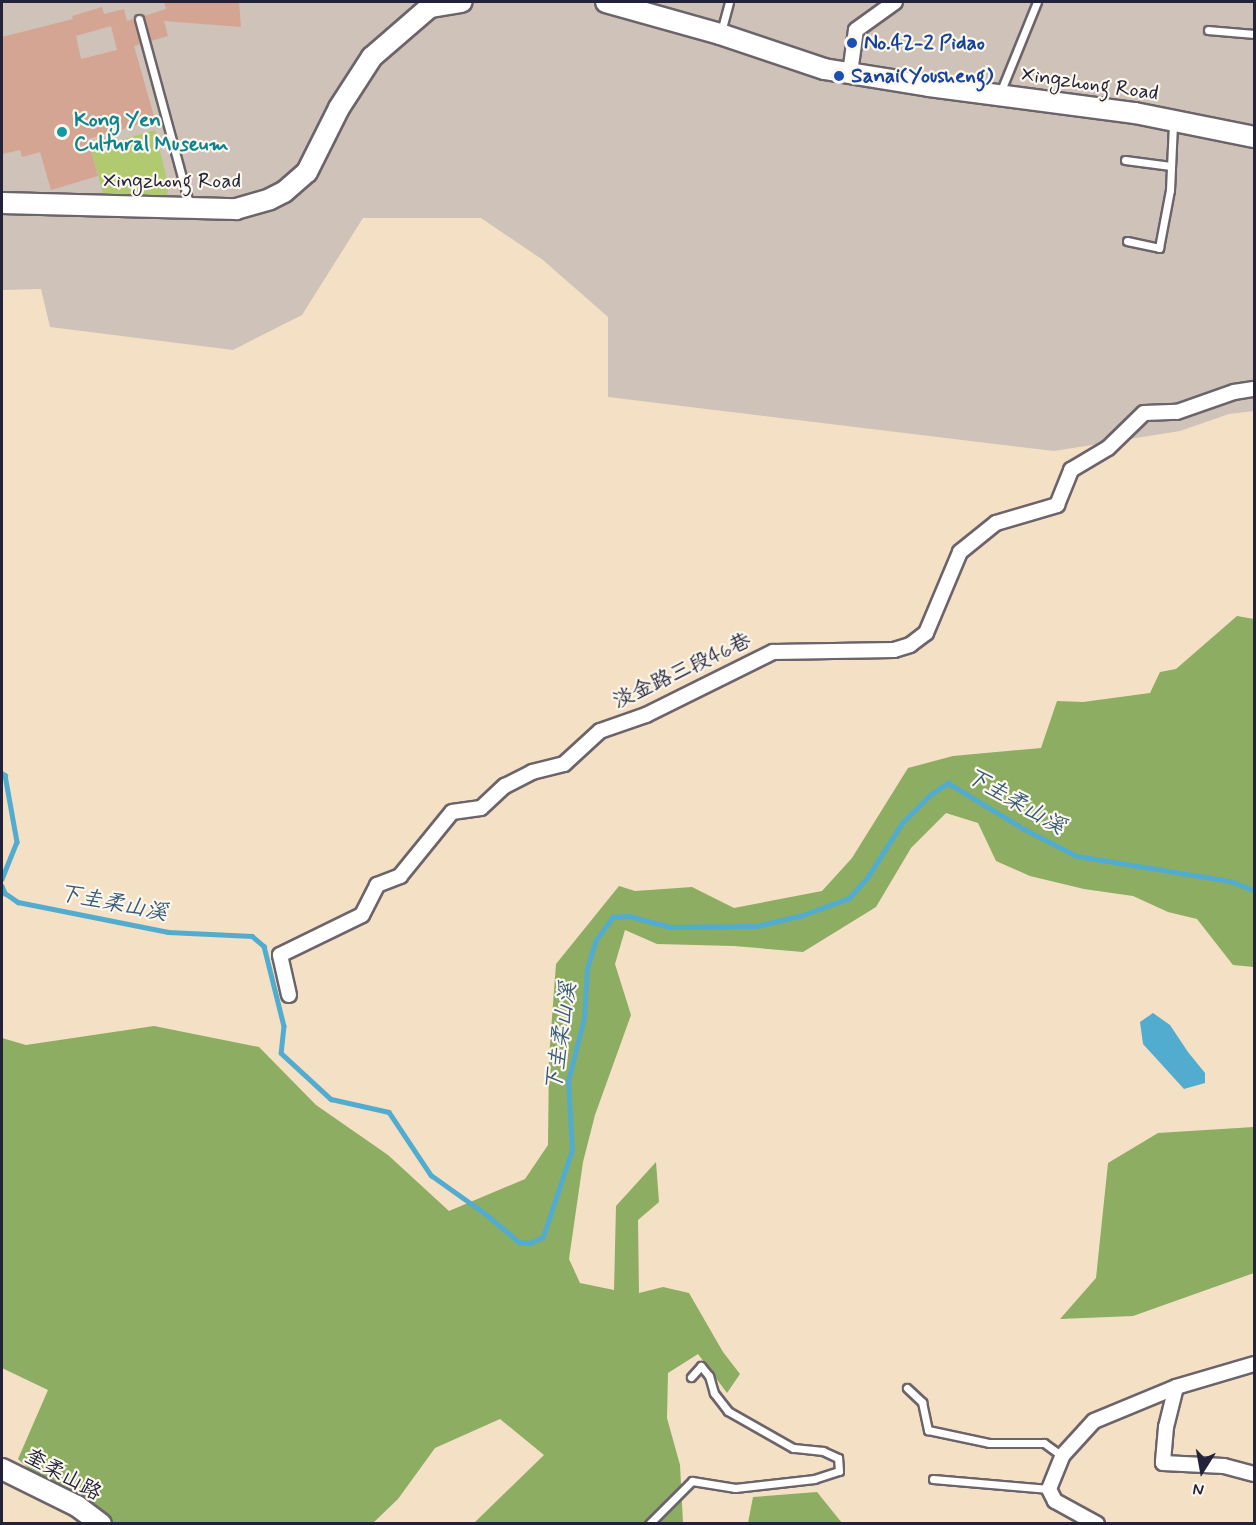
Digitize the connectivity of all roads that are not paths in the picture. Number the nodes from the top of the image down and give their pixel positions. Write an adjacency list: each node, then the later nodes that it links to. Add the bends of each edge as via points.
1 (462, 2): 6 (street, Xingzhong Road)
2 (606, 2): 9 (street, Xingzhong Road)
3 (729, 2): 9 (lane)
4 (895, 2): 11 (street, via 856,30)
5 (1037, 2): 12 (lane)
6 (425, 4): 18 (street, Xingzhong Road, via 372,57 339,108 307,172 295,183 270,199 236,209)
7 (139, 19): 18 (lane)
8 (1208, 30): 10 (lane)
9 (720, 34): 11 (street, Xingzhong Road, via 824,69)
10 (1254, 34)
11 (850, 73): 12 (street, Xingzhong Road)
12 (999, 95): 13 (street, Xingzhong Road)
13 (1173, 121): 14 (street, Xingzhong Road); 16 (lane)
14 (1254, 137)
15 (1125, 160): 16 (lane)
16 (1171, 166): 19 (lane, via 1159,248)
17 (2, 203): 18 (street, Xingzhong Road)
18 (190, 207)
19 (1127, 241)
20 (1254, 389): 21 (street, 淡金路三段46巷, via 1178,412 1144,413 1108,448 1071,470 1056,505 996,523 960,552 926,633 910,645 894,650 773,652 646,715 600,731 564,764 532,772 505,786 481,807 452,812 400,876 377,885 362,915 280,955)
21 (289, 995)
22 (1254, 1365): 24 (street)
23 (691, 1377): 32 (lane, via 701,1366 709,1376 714,1394 728,1411 794,1448 823,1451 838,1458 838,1471 814,1479 735,1488 692,1481)
24 (1176, 1387): 26 (street, via 1094,1421); 28 (street, via 1166,1426 1163,1463 1224,1466)
25 (907, 1388): 26 (lane, via 922,1402 927,1430 989,1443 1044,1443)
26 (1062, 1456): 30 (street)
27 (2, 1469): 31 (street, 奎柔山路, via 77,1506)
28 (1254, 1474)
29 (933, 1479): 30 (lane)
30 (1048, 1489): 33 (street, via 1055,1501)
31 (101, 1524)
32 (649, 1524)
33 (1097, 1524)

